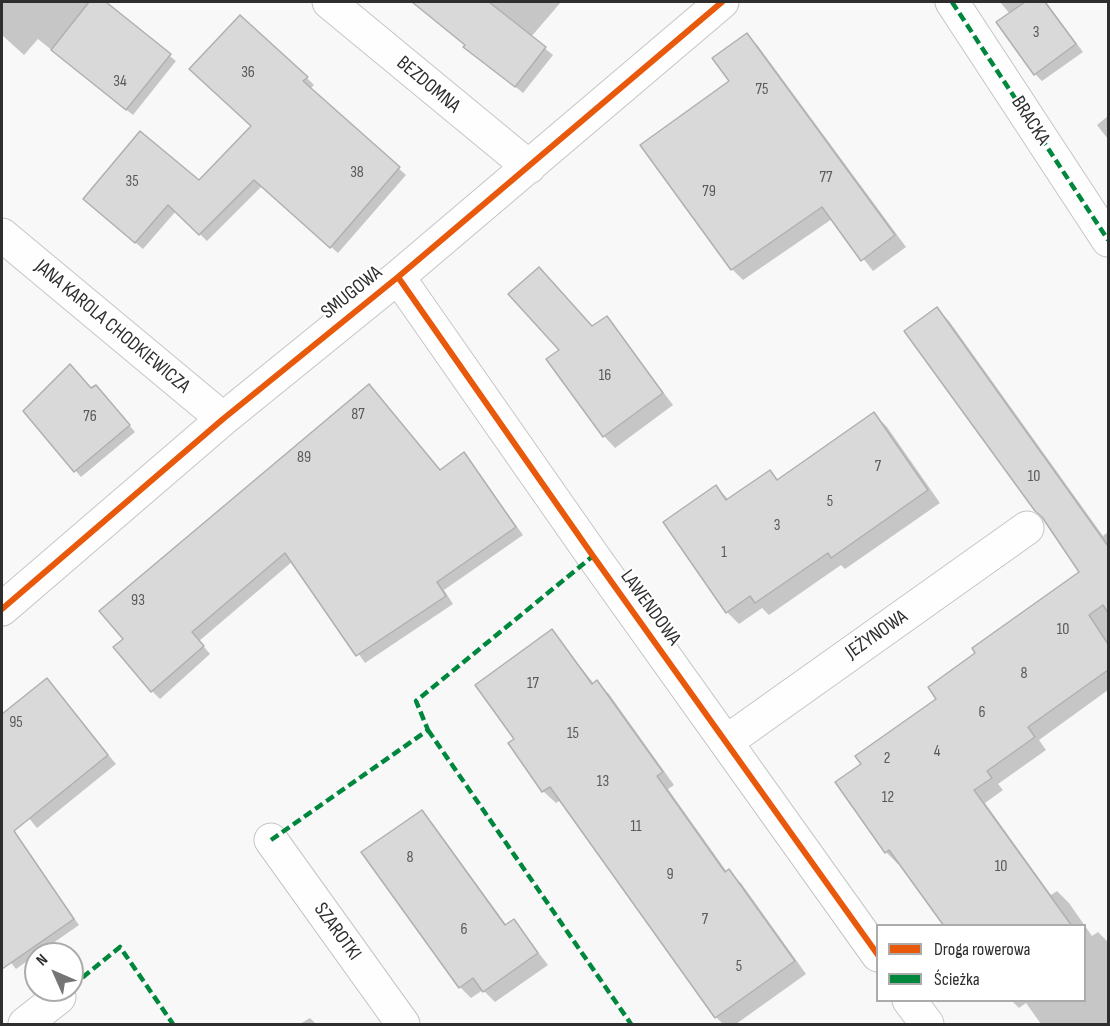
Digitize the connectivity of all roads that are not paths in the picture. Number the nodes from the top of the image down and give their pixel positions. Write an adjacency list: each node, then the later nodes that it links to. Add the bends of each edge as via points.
1 (329, 2): 4 (street, BEZDOMNA)
2 (722, 2): 4 (street, SMUGOWA)
3 (952, 2): 6 (street, BRACKA)
4 (529, 167): 7 (street, SMUGOWA)
5 (2, 235): 8 (street, JANA KAROLA CHODKIEWICZA)
6 (1108, 240)
7 (398, 277): 8 (street, SMUGOWA); 11 (street, LAWENDOWA)
8 (223, 419): 10 (street, SMUGOWA)
9 (1027, 528): 11 (street, JEŻYNOWA)
10 (2, 609)
11 (726, 742): 13 (street, LAWENDOWA)
12 (271, 840): 16 (street, SZAROTKI)
13 (876, 953)
14 (53, 1002): 15 (street)
15 (25, 1024)
16 (403, 1024)

